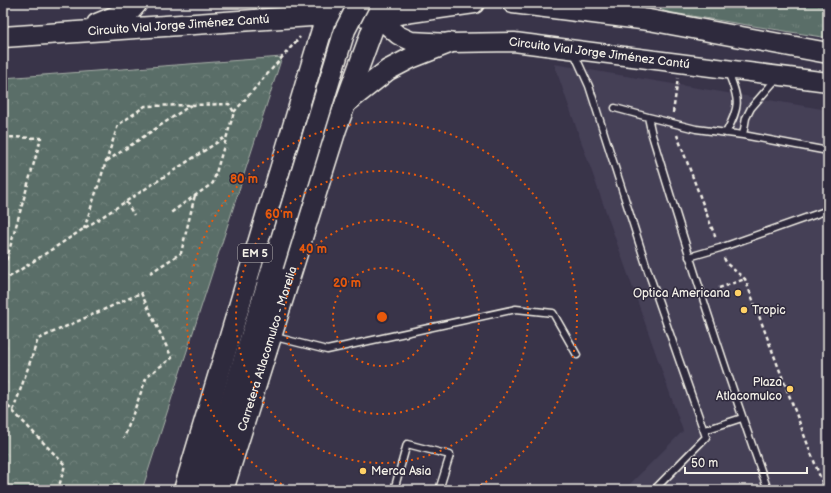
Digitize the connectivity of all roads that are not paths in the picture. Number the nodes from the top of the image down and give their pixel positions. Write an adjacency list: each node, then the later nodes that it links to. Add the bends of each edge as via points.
1 (137, 3): 9 (main road, via 131,10)
2 (360, 3): 30 (main road, bridge, via 345,30)
3 (474, 3): 7 (main road, Circuito Vial Jorge Jiménez Cantú)
4 (513, 3): 8 (main road)
5 (638, 3): 8 (main road)
6 (328, 9): 7 (main road, Circuito Vial Jorge Jiménez Cantú, via 348,14); 9 (main road, Circuito Vial Jorge Jiménez Cantú); 29 (main road, EM 5)
7 (380, 10): 11 (street, Circuito Vial Jorge Jiménez Cantú, via 398,35 411,41); 17 (main road, Carretera Atlacomulco - Morelia)
8 (649, 20): 13 (main road)
9 (78, 31): 10 (main road, Circuito Vial Jorge Jiménez Cantú)
10 (3, 37)
11 (449, 43): 12 (street, Circuito Vial Jorge Jiménez Cantú, via 514,42); 17 (main road, via 410,58 388,70)
12 (572, 50): 14 (street, Circuito Vial Jorge Jiménez Cantú); 28 (lane, via 590,86 648,271)
13 (828, 53)
14 (727, 69): 15 (street, Circuito Vial Jorge Jiménez Cantú); 20 (lane, via 737,104 736,114)
15 (780, 76): 16 (street, Circuito Vial Jorge Jiménez Cantú); 21 (lane, via 751,108)
16 (828, 82)
17 (346, 103): 25 (main road, Carretera Atlacomulco - Morelia)
18 (615, 108): 19 (lane)
19 (648, 117): 20 (lane, via 696,129); 24 (lane)
20 (726, 133): 21 (lane)
21 (743, 135): 22 (lane)
22 (828, 151)
23 (828, 210): 24 (lane)
24 (689, 257): 27 (lane)
25 (271, 336): 26 (lane, via 327,350 516,309 553,313); 31 (main road, Carretera Atlacomulco - Morelia)
26 (577, 355)
27 (742, 418): 28 (lane); 35 (lane)
28 (704, 430): 34 (lane, via 706,437)
29 (184, 490)
30 (202, 490)
31 (223, 490)
32 (394, 490): 33 (lane, via 407,444 450,456)
33 (439, 490)
34 (654, 490)
35 (768, 490)

